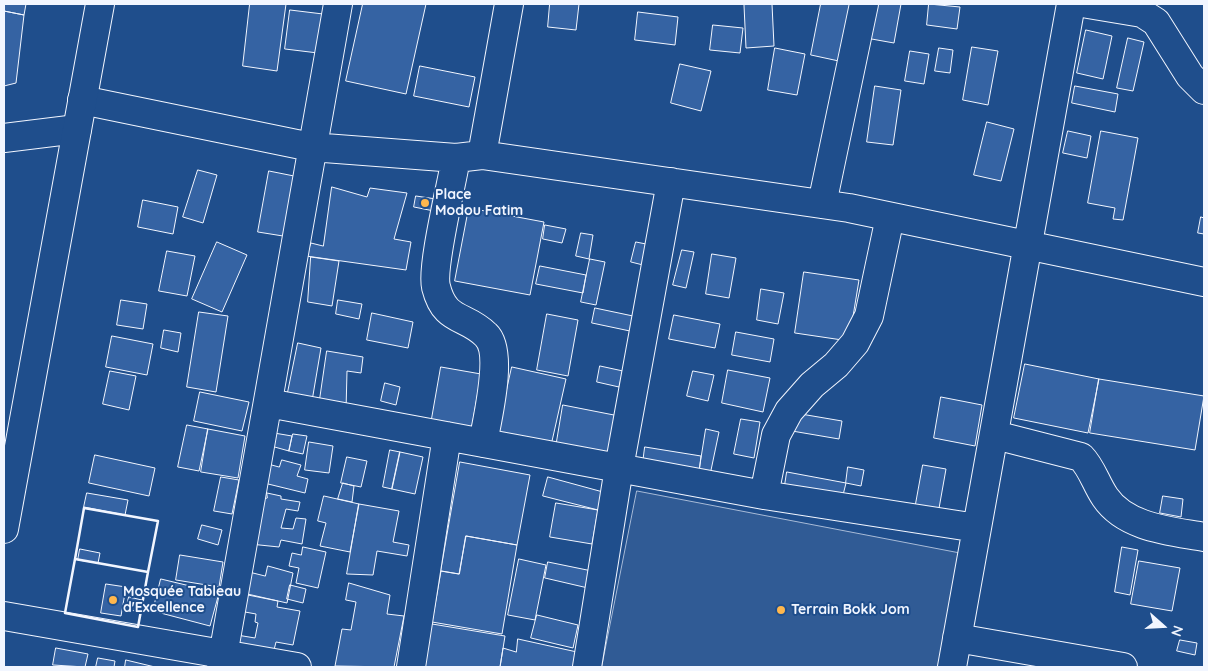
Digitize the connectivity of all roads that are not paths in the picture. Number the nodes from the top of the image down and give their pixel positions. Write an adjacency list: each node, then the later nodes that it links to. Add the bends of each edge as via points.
1 (100, 4): 8 (main road)
2 (338, 4): 11 (main road)
3 (509, 4): 12 (main road)
4 (864, 4): 14 (main road)
5 (1071, 4): 16 (main road)
6 (1088, 4): 7 (main road, via 1142,13 1156,22 1190,76)
7 (1204, 90)
8 (82, 100): 9 (main road); 11 (main road)
9 (77, 128): 10 (main road); 25 (main road)
10 (4, 138)
11 (311, 147): 12 (main road); 18 (main road)
12 (469, 156): 13 (main road); 21 (main road, via 437,264 435,284 449,313 487,335 494,349)
13 (671, 182): 14 (main road); 22 (main road)
14 (822, 204): 15 (main road)
15 (890, 216): 16 (main road); 23 (main road, via 869,316 855,343 789,411 776,434)
16 (1028, 245): 17 (main road); 19 (main road)
17 (1204, 282)
18 (268, 403): 20 (main road); 29 (main road)
19 (995, 435): 24 (main road); 26 (main road, via 1081,457 1090,465 1093,478 1106,499 1135,520 1158,529)
20 (447, 436): 21 (main road); 31 (main road)
21 (483, 443): 22 (main road)
22 (619, 468): 23 (main road); 32 (main road)
23 (764, 495): 24 (main road)
24 (977, 528): 28 (main road)
25 (4, 529)
26 (1204, 537)
27 (4, 616): 29 (main road)
28 (957, 638): 33 (main road); 34 (main road)
29 (222, 660): 30 (main road)
30 (297, 667)
31 (411, 667)
32 (588, 667)
33 (952, 667)
34 (1124, 667)

